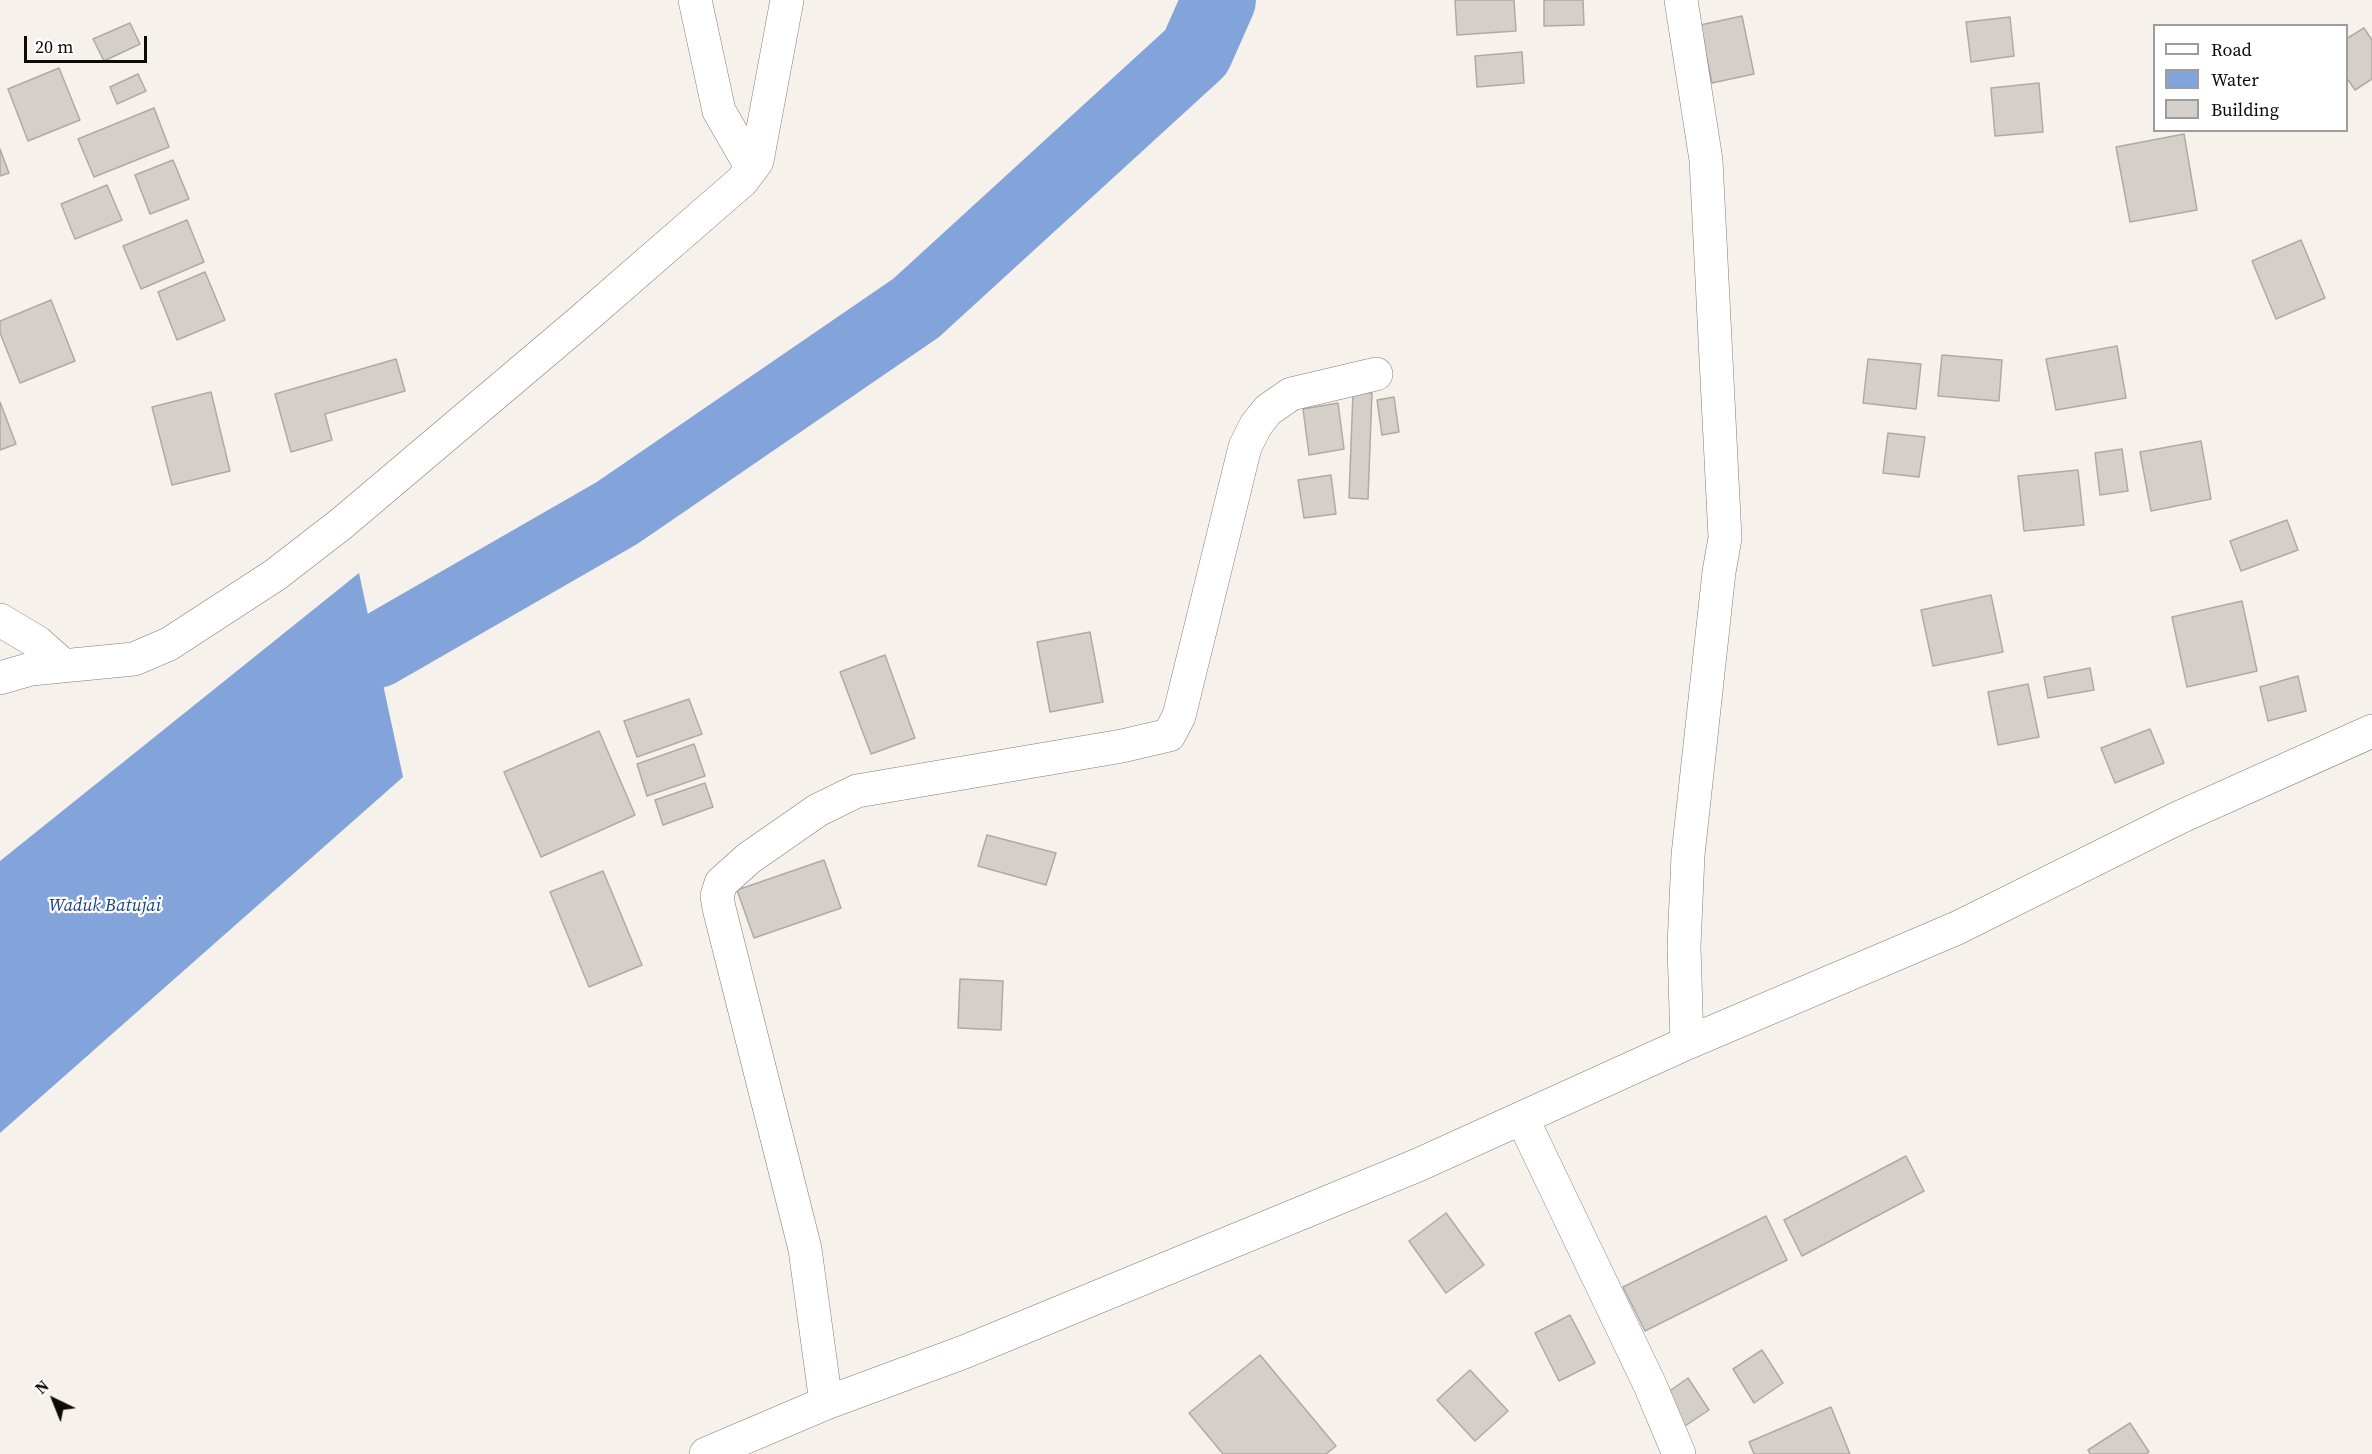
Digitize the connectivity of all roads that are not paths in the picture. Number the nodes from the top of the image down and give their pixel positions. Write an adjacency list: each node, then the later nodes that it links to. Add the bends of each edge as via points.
1 (695, 0): 4 (street, via 719,111)
2 (787, 0): 4 (street, via 760,150)
3 (1682, 0): 10 (street, via 1706,160 1725,538 1688,855 1684,946)
4 (752, 168): 7 (street, via 742,181 581,321 275,575 151,653 134,659)
5 (1376, 374): 12 (street, via 1291,394 1268,410 1256,425 1245,447 1179,716 1168,735 857,791 810,816 749,858 721,883 719,908 805,1249)
6 (0, 620): 7 (street, via 37,642)
7 (64, 666): 8 (street, via 31,669)
8 (0, 678)
9 (2372, 731): 10 (street, via 2178,818 1957,928)
10 (1687, 1043): 11 (street)
11 (1522, 1118): 12 (street, via 1064,1311); 14 (street)
12 (826, 1403): 13 (street)
13 (706, 1454)
14 (1679, 1454)

